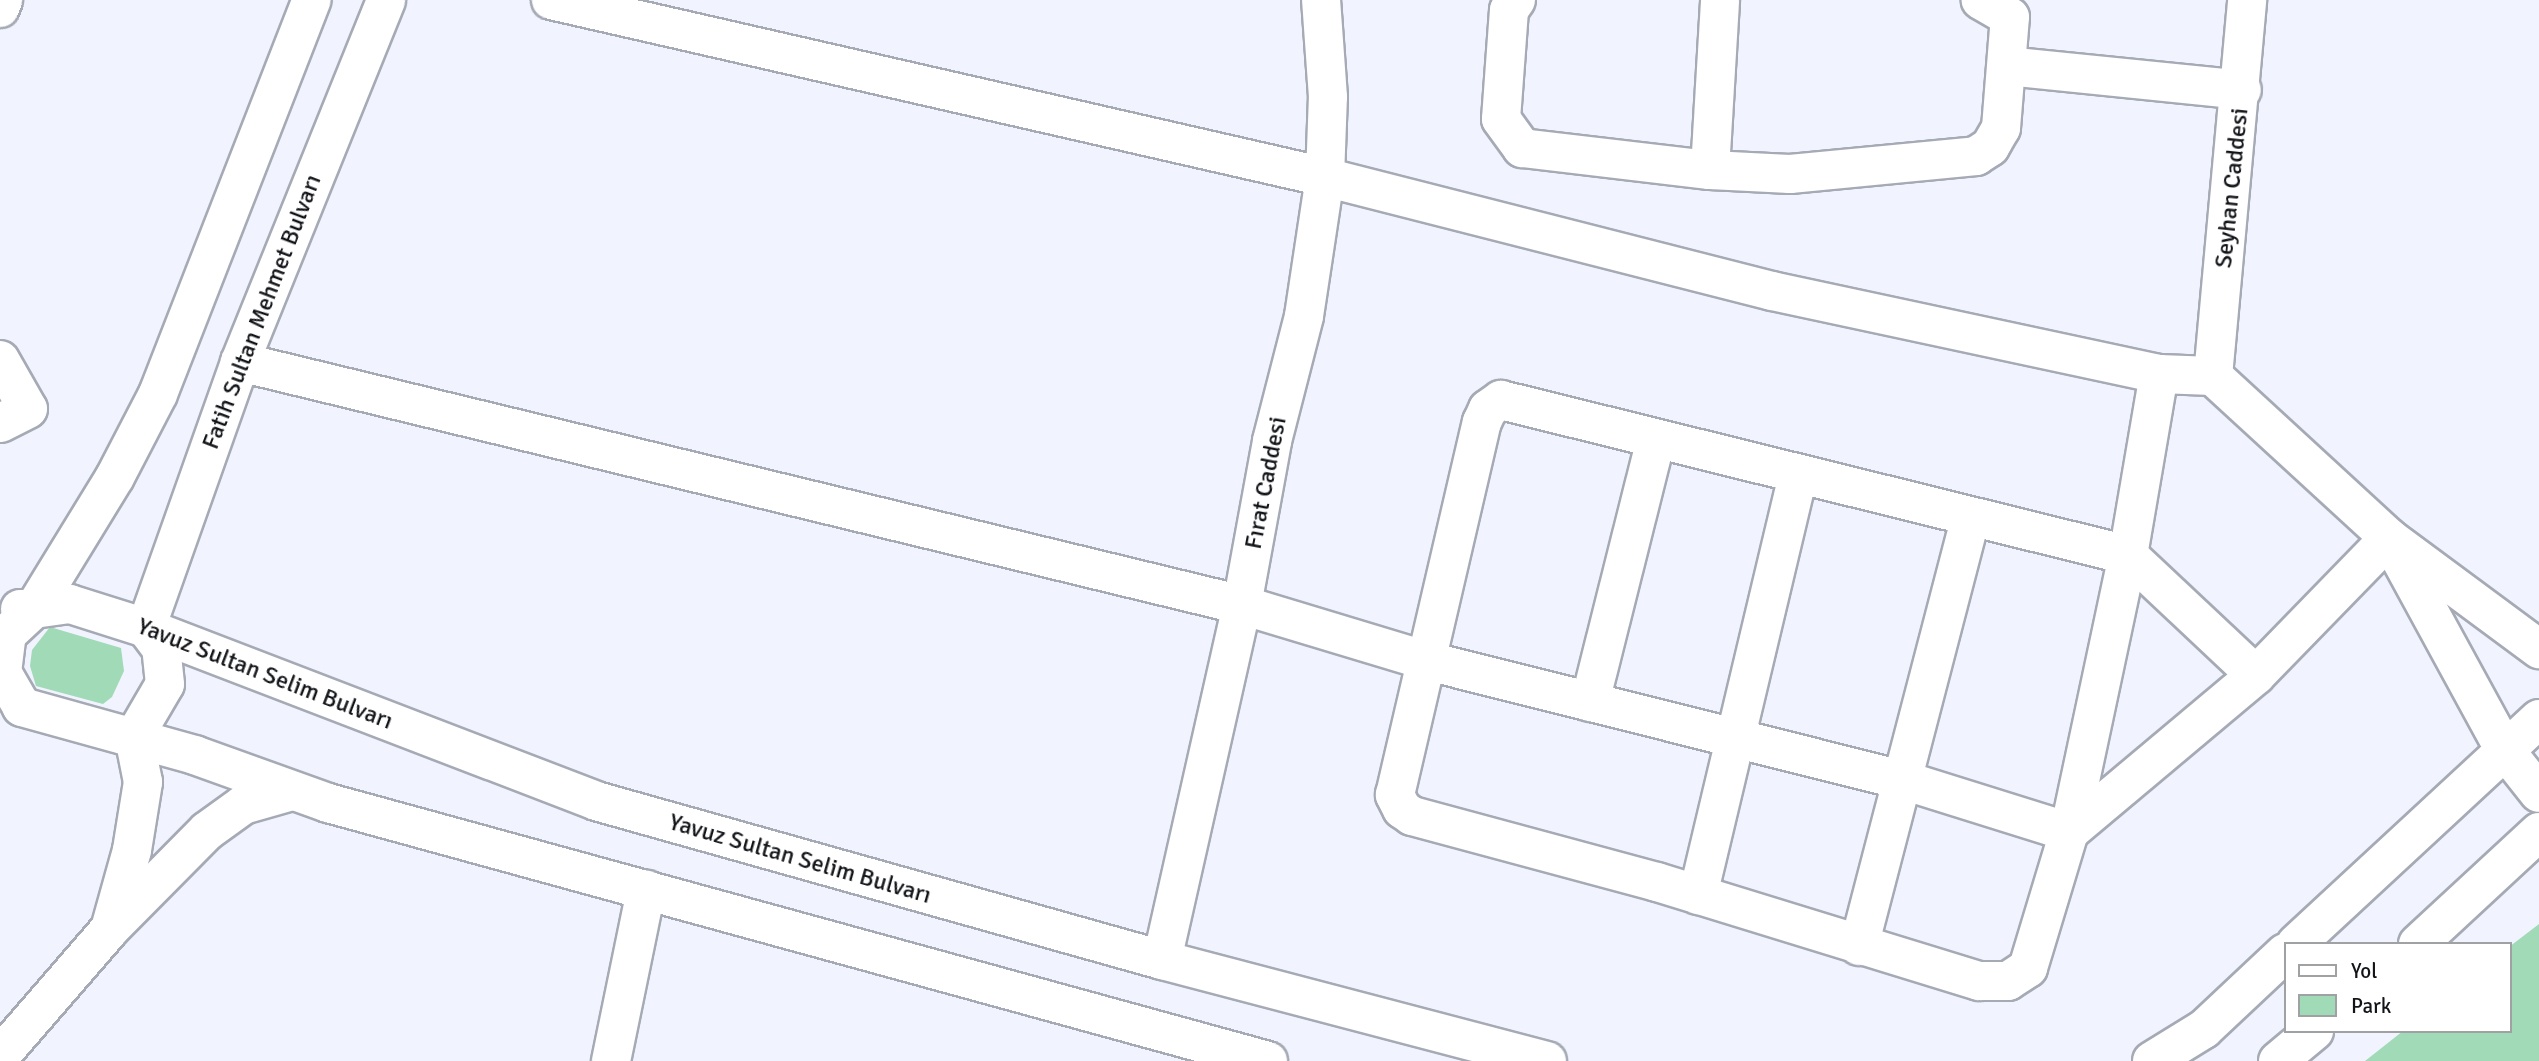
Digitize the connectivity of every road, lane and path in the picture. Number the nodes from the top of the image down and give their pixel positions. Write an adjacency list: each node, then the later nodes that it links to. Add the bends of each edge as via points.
1 (3, 0): 10 (street)
2 (312, 0): 26 (street, via 158,394 115,477)
3 (386, 0): 16 (street, Fatih Sultan Mehmet Bulvarı)
4 (551, 0): 14 (street)
5 (1321, 0): 14 (street, Fırat Caddesi, via 1328,97)
6 (1516, 0): 13 (street, via 1509,10 1502,119 1522,148)
7 (1720, 0): 13 (street)
8 (1980, 0): 11 (street, via 2010,17)
9 (2247, 0): 12 (street, Seyhan Caddesi)
10 (0, 8)
11 (2007, 66): 12 (street); 13 (street, via 2001,128 1990,147 1976,156 1790,174)
12 (2242, 90): 18 (street, Seyhan Caddesi)
13 (1710, 170)
14 (1325, 177): 17 (street, via 1772,291); 25 (street, Fırat Caddesi, via 1304,316 1272,441)
15 (0, 360): 19 (street, via 28,409)
16 (240, 362): 25 (street); 27 (street, Fatih Sultan Mehmet Bulvarı)
17 (2159, 374): 18 (street); 24 (street)
18 (2213, 376): 23 (street)
19 (0, 423)
20 (1656, 440): 21 (street); 29 (street, via 1501,400 1488,409); 31 (street)
21 (1798, 476): 22 (street); 35 (street)
22 (1971, 517): 24 (street); 37 (street)
23 (2389, 538): 28 (street); 30 (street); 36 (street)
24 (2128, 555): 30 (street); 40 (street)
25 (1242, 605): 29 (street); 49 (street, Fırat Caddesi)
26 (34, 607): 27 (street, Yavuz Sultan Selim Bulvarı); 32 (street, via 7,634 2,653)
27 (146, 628): 34 (street, via 162,649 165,684); 49 (street, Yavuz Sultan Selim Bulvarı, via 596,801)
28 (2539, 649)
29 (1424, 660): 31 (street); 43 (street, via 1395,795 1402,809 1412,816)
30 (2256, 676): 40 (street)
31 (1590, 702): 35 (street)
32 (11, 704): 34 (street)
33 (2539, 719): 36 (street)
34 (134, 737): 38 (street); 44 (street, via 143,782 132,849)
35 (1737, 738): 37 (street); 43 (street)
36 (2504, 749): 39 (street); 45 (street)
37 (1903, 780): 40 (street); 47 (street)
38 (292, 791): 42 (street); 44 (street, via 243,805 207,831)
39 (2539, 793)
40 (2069, 832): 47 (street, via 2028,968 2008,981 1979,981)
41 (2539, 832): 46 (street)
42 (646, 890): 52 (street); 53 (street)
43 (1698, 895): 47 (street)
44 (110, 929): 51 (street)
45 (2298, 942)
46 (2420, 942)
47 (1860, 946)
48 (2284, 954): 55 (street, via 2204,1029)
49 (1162, 960): 54 (street, Yavuz Sultan Selim Bulvarı)
50 (2312, 1033): 56 (street)
51 (0, 1056)
52 (611, 1061)
53 (1268, 1061)
54 (1547, 1061)
55 (2152, 1061)
56 (2278, 1061)

